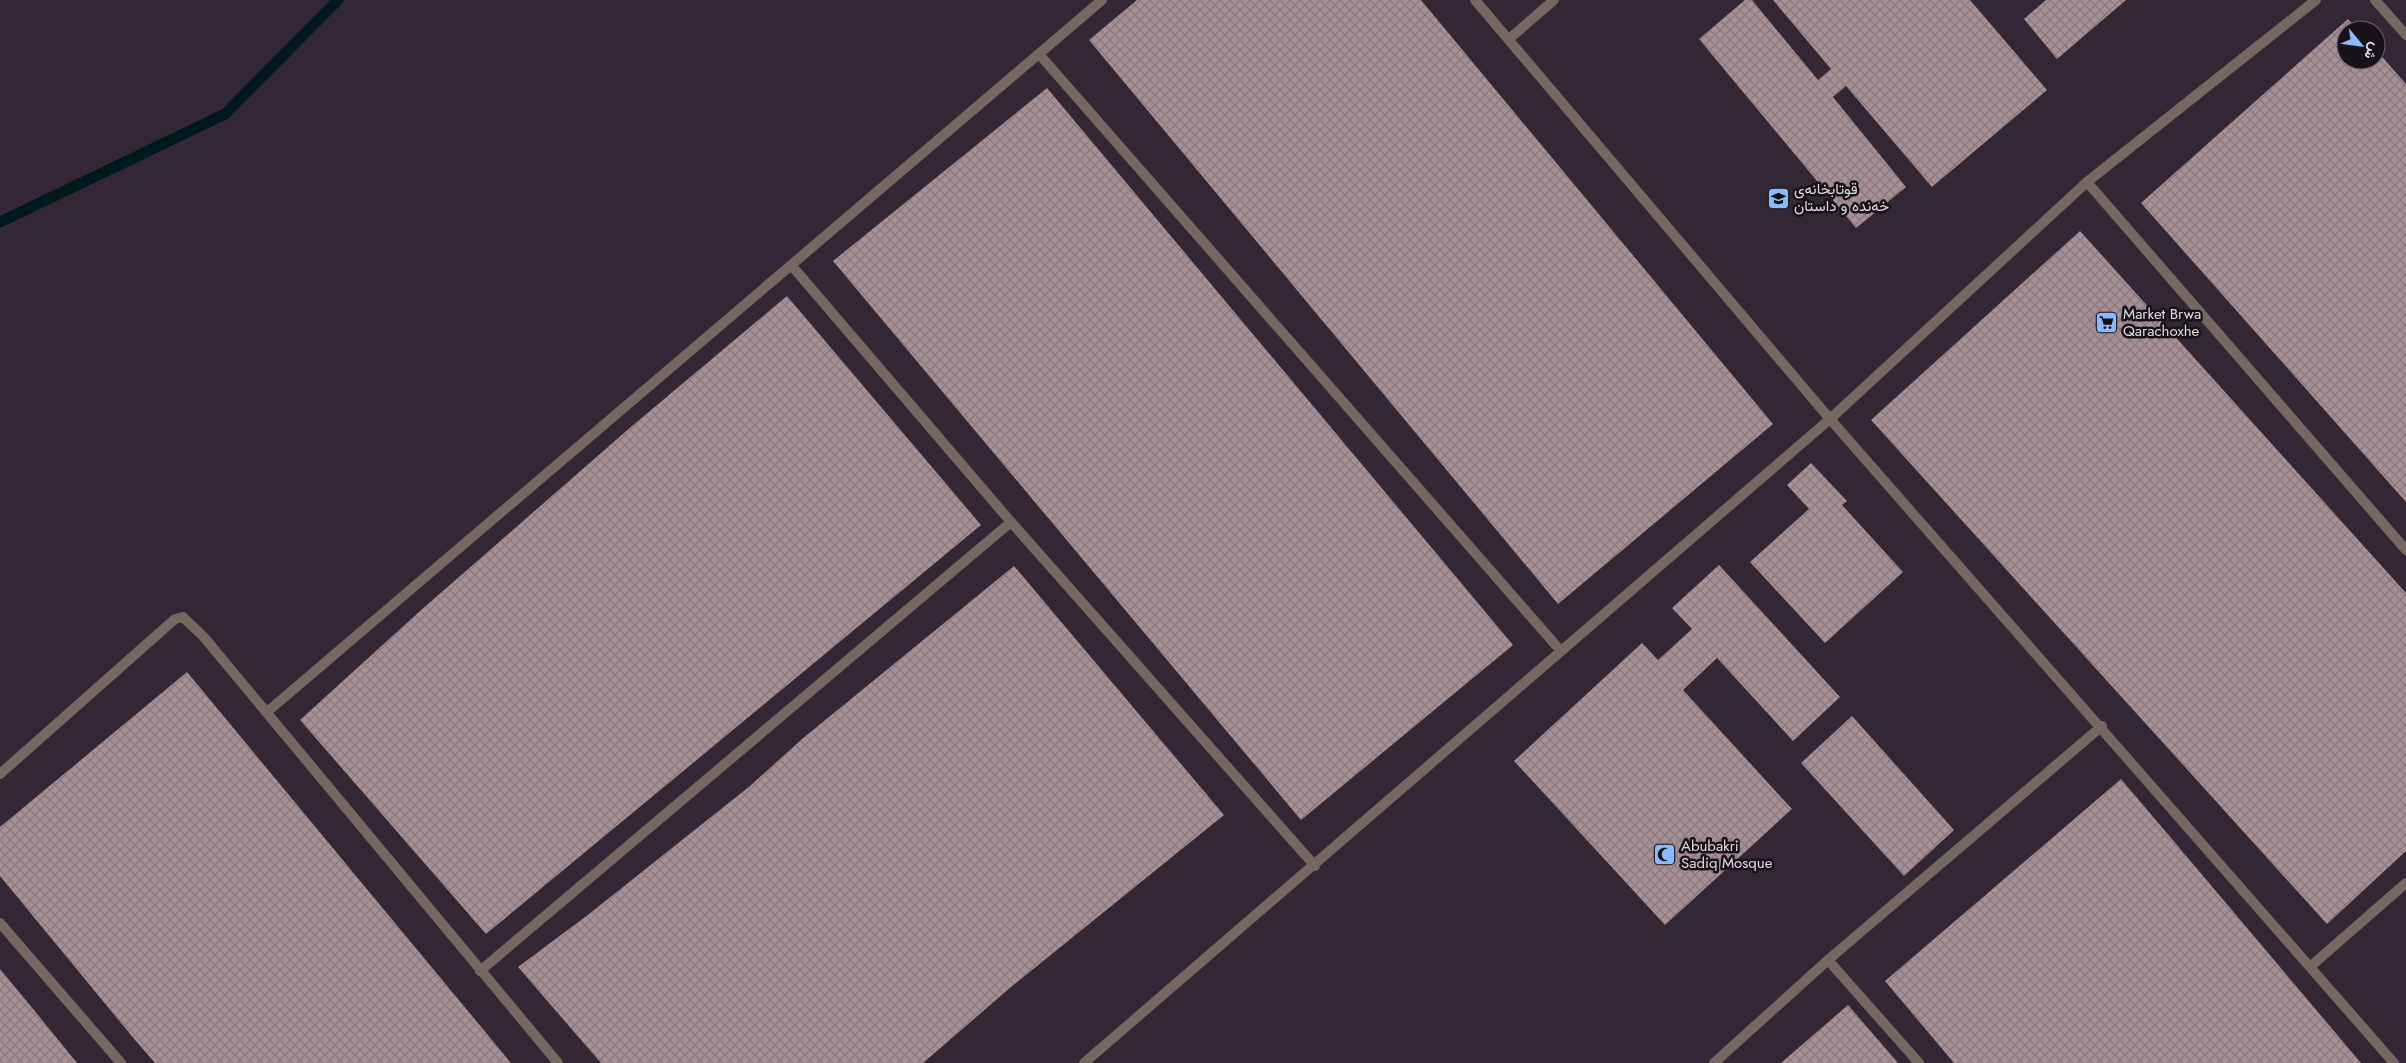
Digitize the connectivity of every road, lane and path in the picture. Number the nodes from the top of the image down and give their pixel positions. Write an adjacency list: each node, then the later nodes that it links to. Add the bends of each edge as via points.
1 (1102, 0): 8 (street)
2 (1475, 0): 7 (street)
3 (1554, 0): 7 (street)
4 (2316, 0): 9 (street)
5 (2375, 0): 6 (street)
6 (2406, 35)
7 (1509, 39): 11 (street)
8 (1039, 54): 10 (street); 14 (street)
9 (2087, 182): 11 (street); 13 (street)
10 (792, 266): 12 (street); 15 (street)
11 (1830, 419): 14 (street); 16 (street)
12 (1010, 522): 18 (street); 23 (street)
13 (2406, 550)
14 (1560, 650): 18 (street)
15 (267, 712): 17 (street, via 190,622 182,617 175,618); 23 (street)
16 (2102, 726): 21 (street); 22 (street)
17 (0, 774)
18 (1315, 866): 26 (street)
19 (2406, 883): 22 (street)
20 (0, 923): 24 (street)
21 (1828, 960): 27 (street); 28 (street)
22 (2311, 966): 29 (street)
23 (480, 971): 25 (street)
24 (121, 1063)
25 (558, 1063)
26 (1084, 1063)
27 (1714, 1063)
28 (1919, 1063)
29 (2394, 1063)

